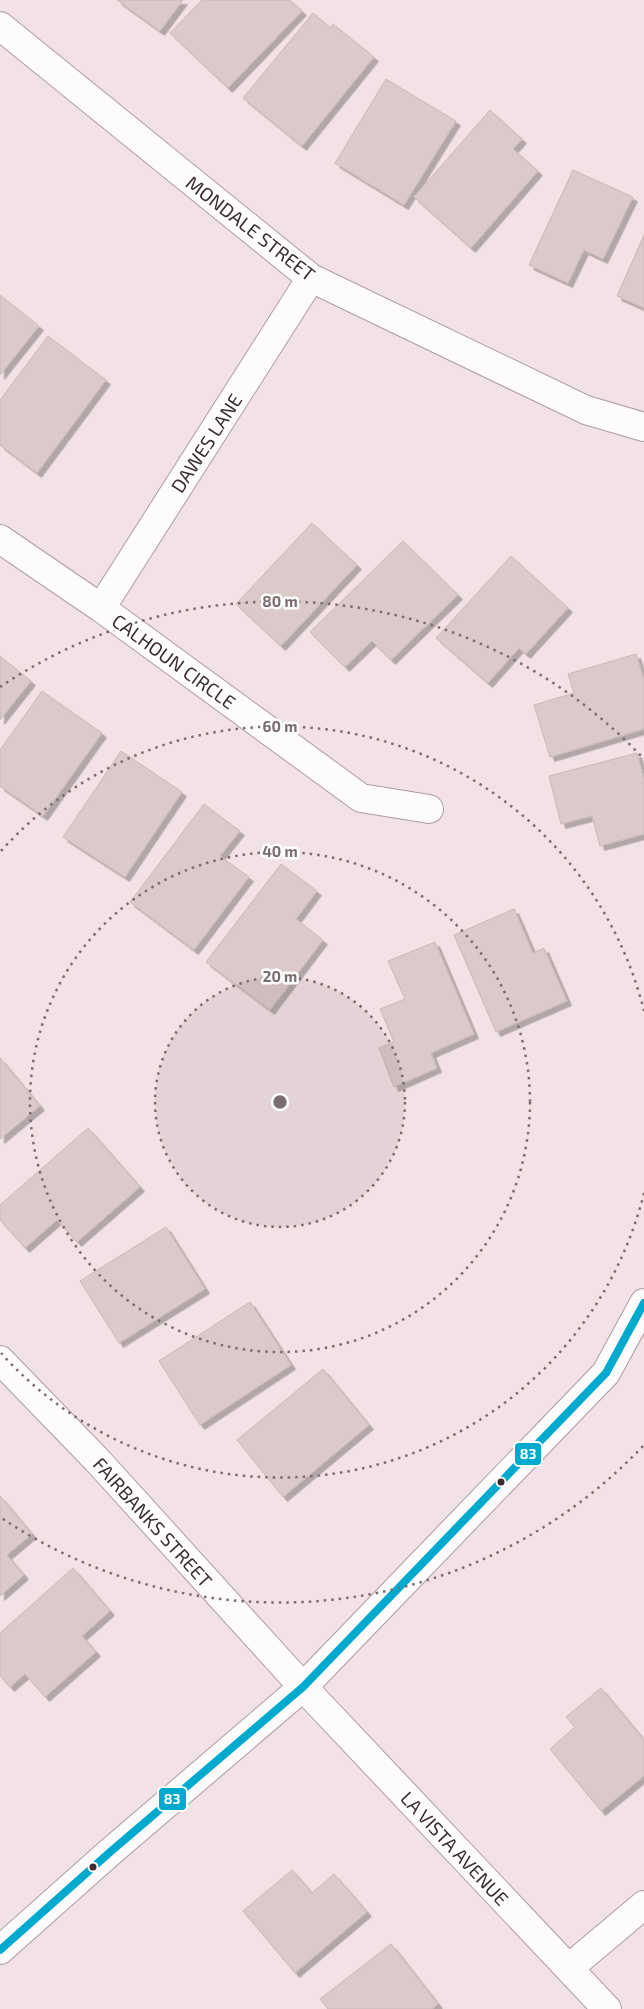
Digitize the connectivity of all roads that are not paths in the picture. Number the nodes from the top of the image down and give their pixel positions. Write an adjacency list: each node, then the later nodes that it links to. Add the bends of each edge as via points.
1 (0, 26): 2 (street, MONDALE STREET)
2 (312, 278): 3 (street, MONDALE STREET, via 586,410); 5 (street, DAWES LANE)
3 (644, 427)
4 (0, 539): 5 (street, CALHOUN CIRCLE)
5 (101, 608): 6 (street, CALHOUN CIRCLE, via 361,798)
6 (429, 809)
7 (644, 1303): 9 (street, via 606,1373)
8 (0, 1360): 9 (street, FAIRBANKS STREET, via 97,1460)
9 (303, 1687): 11 (street); 12 (street, LA VISTA AVENUE)
10 (644, 1905): 12 (street)
11 (0, 1950)
12 (569, 1968): 13 (street, LA VISTA AVENUE)
13 (606, 2009)

